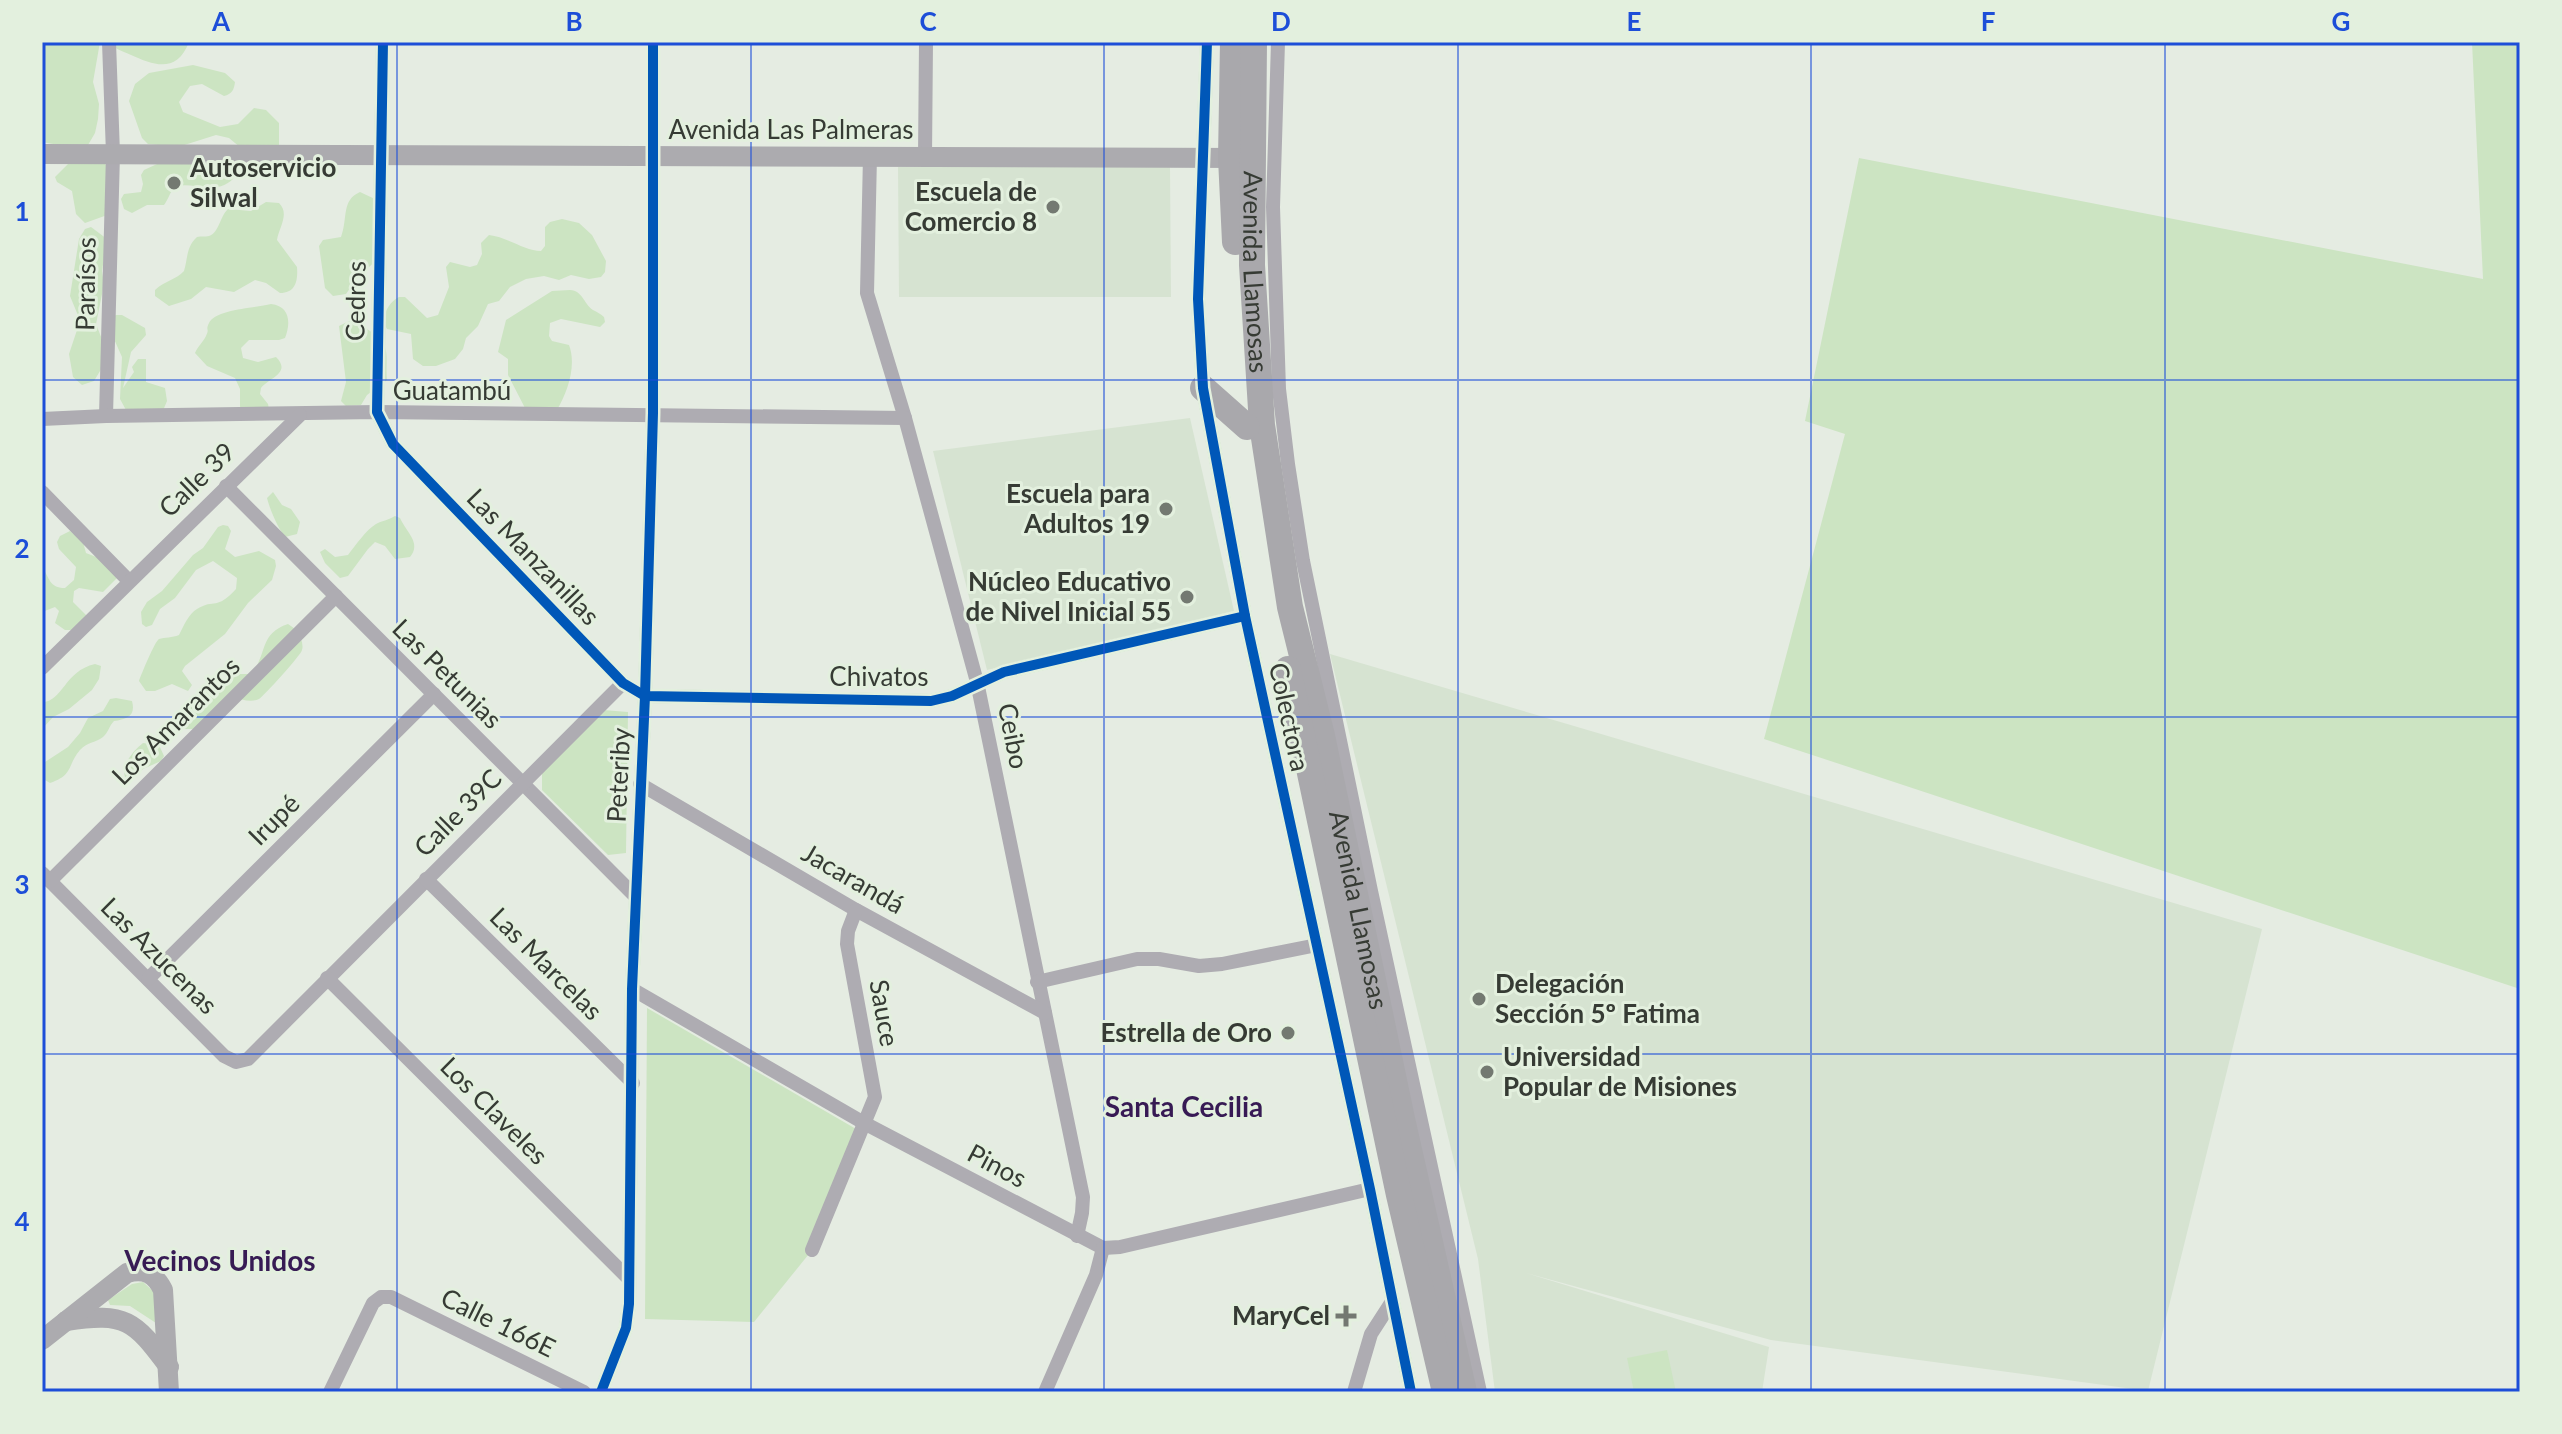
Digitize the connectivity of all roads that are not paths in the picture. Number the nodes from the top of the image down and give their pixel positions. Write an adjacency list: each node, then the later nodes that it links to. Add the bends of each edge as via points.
1 (109, 42): 12 (street, Paraísos)
2 (383, 42): 13 (street, Cedros)
3 (653, 42): 14 (street, Peteriby)
4 (926, 42): 16 (street)
5 (1207, 42): 9 (street, Colectora)
6 (1233, 42): 10 (highway, Avenida Llamosas)
7 (1254, 42): 10 (highway, Avenida Llamosas)
8 (1278, 42): 10 (street)
9 (1204, 99): 10 (street); 17 (street, Colectora)
10 (1253, 101): 18 (highway, Avenida Llamosas)
11 (42, 154): 12 (main road, Avenida Las Palmeras)
12 (113, 154): 13 (main road, Avenida Las Palmeras); 25 (street, Paraísos)
13 (380, 155): 14 (main road, Avenida Las Palmeras); 22 (street, Cedros)
14 (652, 156): 15 (main road, Avenida Las Palmeras); 23 (street, Peteriby)
15 (870, 156): 16 (main road, Avenida Las Palmeras); 26 (street, Ceibo, via 867,293)
16 (925, 157): 17 (main road, Avenida Las Palmeras)
17 (1201, 157): 18 (main road, Avenida Las Palmeras); 21 (street, Colectora, via 1198,299)
18 (1252, 158): 19 (street, Colectora); 20 (highway, Avenida Llamosas); 28 (highway, Avenida Llamosas, via 1237,311)
19 (1273, 207): 20 (street); 40 (street, Colectora, via 1279,389)
20 (1252, 237): 40 (highway, Avenida Llamosas, via 1262,425 1290,607)
21 (1203, 388): 28 (highway); 34 (street, Colectora)
22 (377, 412): 23 (street, Guatambú); 24 (street, Guatambú); 29 (street, Cedros)
23 (653, 413): 26 (street, Guatambú); 39 (street, Peteriby)
24 (300, 415): 25 (street, Guatambú); 30 (street, Calle 39)
25 (106, 416): 27 (street, Guatambú)
26 (905, 418): 36 (street, Ceibo)
27 (42, 419)
28 (1247, 427): 58 (highway, Avenida Llamosas, via 1273,599)
29 (393, 444): 37 (street, Las Manzanillas)
30 (226, 486): 32 (street, Calle 39); 33 (street, Las Petunias)
31 (42, 492): 32 (street)
32 (129, 581): 35 (street, Calle 39)
33 (336, 596): 38 (street, Las Petunias); 43 (street, Los Amarantos)
34 (1245, 616): 36 (street, Chivatos); 48 (street, Colectora)
35 (42, 668)
36 (977, 682): 39 (street, Chivatos, via 931,701); 51 (street, Ceibo)
37 (623, 683): 39 (street, Las Manzanillas); 41 (street, Calle 39C)
38 (434, 694): 41 (street, Las Petunias); 50 (street, Irupé)
39 (645, 696): 42 (street, Peteriby)
40 (1330, 734): 45 (highway, Avenida Llamosas)
41 (522, 783): 44 (street, Calle 39C); 46 (street, Las Petunias)
42 (640, 784): 46 (street, Peteriby); 47 (street, Jacarandá)
43 (46, 877): 50 (street, Las Azucenas)
44 (426, 879): 49 (street, Calle 39C); 55 (street, Las Marcelas)
45 (1363, 892): 58 (highway, Avenida Llamosas); 58 (street, via 1433,1179)
46 (635, 896): 52 (street, Peteriby)
47 (856, 910): 53 (street, Jacarandá); 56 (street, Sauce, via 847,944 875,1097)
48 (1317, 945): 51 (street, via 1210,965 1137,959); 57 (street, Colectora)
49 (327, 978): 54 (street, Calle 39C); 63 (street, Los Claveles)
50 (148, 979): 54 (street, Las Azucenas, via 224,1056 236,1062)
51 (1037, 982): 53 (street, Ceibo)
52 (632, 989): 55 (street, Peteriby); 56 (street, Pinos)
53 (1045, 1013): 60 (street, Ceibo, via 1083,1197)
54 (248, 1059)
55 (633, 1083): 63 (street, Peteriby)
56 (864, 1123): 60 (street, Pinos); 62 (street, Sauce)
57 (1370, 1189): 59 (street, Colectora); 61 (street)
58 (1421, 1205): 59 (street); 75 (highway, Avenida Llamosas); 76 (highway, Avenida Llamosas); 77 (street)
59 (1375, 1215): 64 (street, Colectora)
60 (1077, 1236): 61 (street, Pinos)
61 (1103, 1248): 72 (street)
62 (812, 1250)
63 (628, 1278): 68 (street, Peteriby, via 626,1328)
64 (1391, 1303): 73 (street, via 1371,1334); 74 (street, Colectora)
65 (66, 1321): 66 (main road); 67 (main road, via 100,1315 124,1320 145,1334); 67 (main road, via 127,1273 150,1273 163,1290)
66 (42, 1340)
67 (169, 1367): 69 (main road)
68 (605, 1391)
69 (169, 1392)
70 (330, 1392): 71 (street, Calle 166E, via 373,1303 381,1297 391,1297)
71 (584, 1392)
72 (1045, 1392)
73 (1354, 1392)
74 (1411, 1392)
75 (1445, 1392)
76 (1464, 1392)
77 (1480, 1392)

